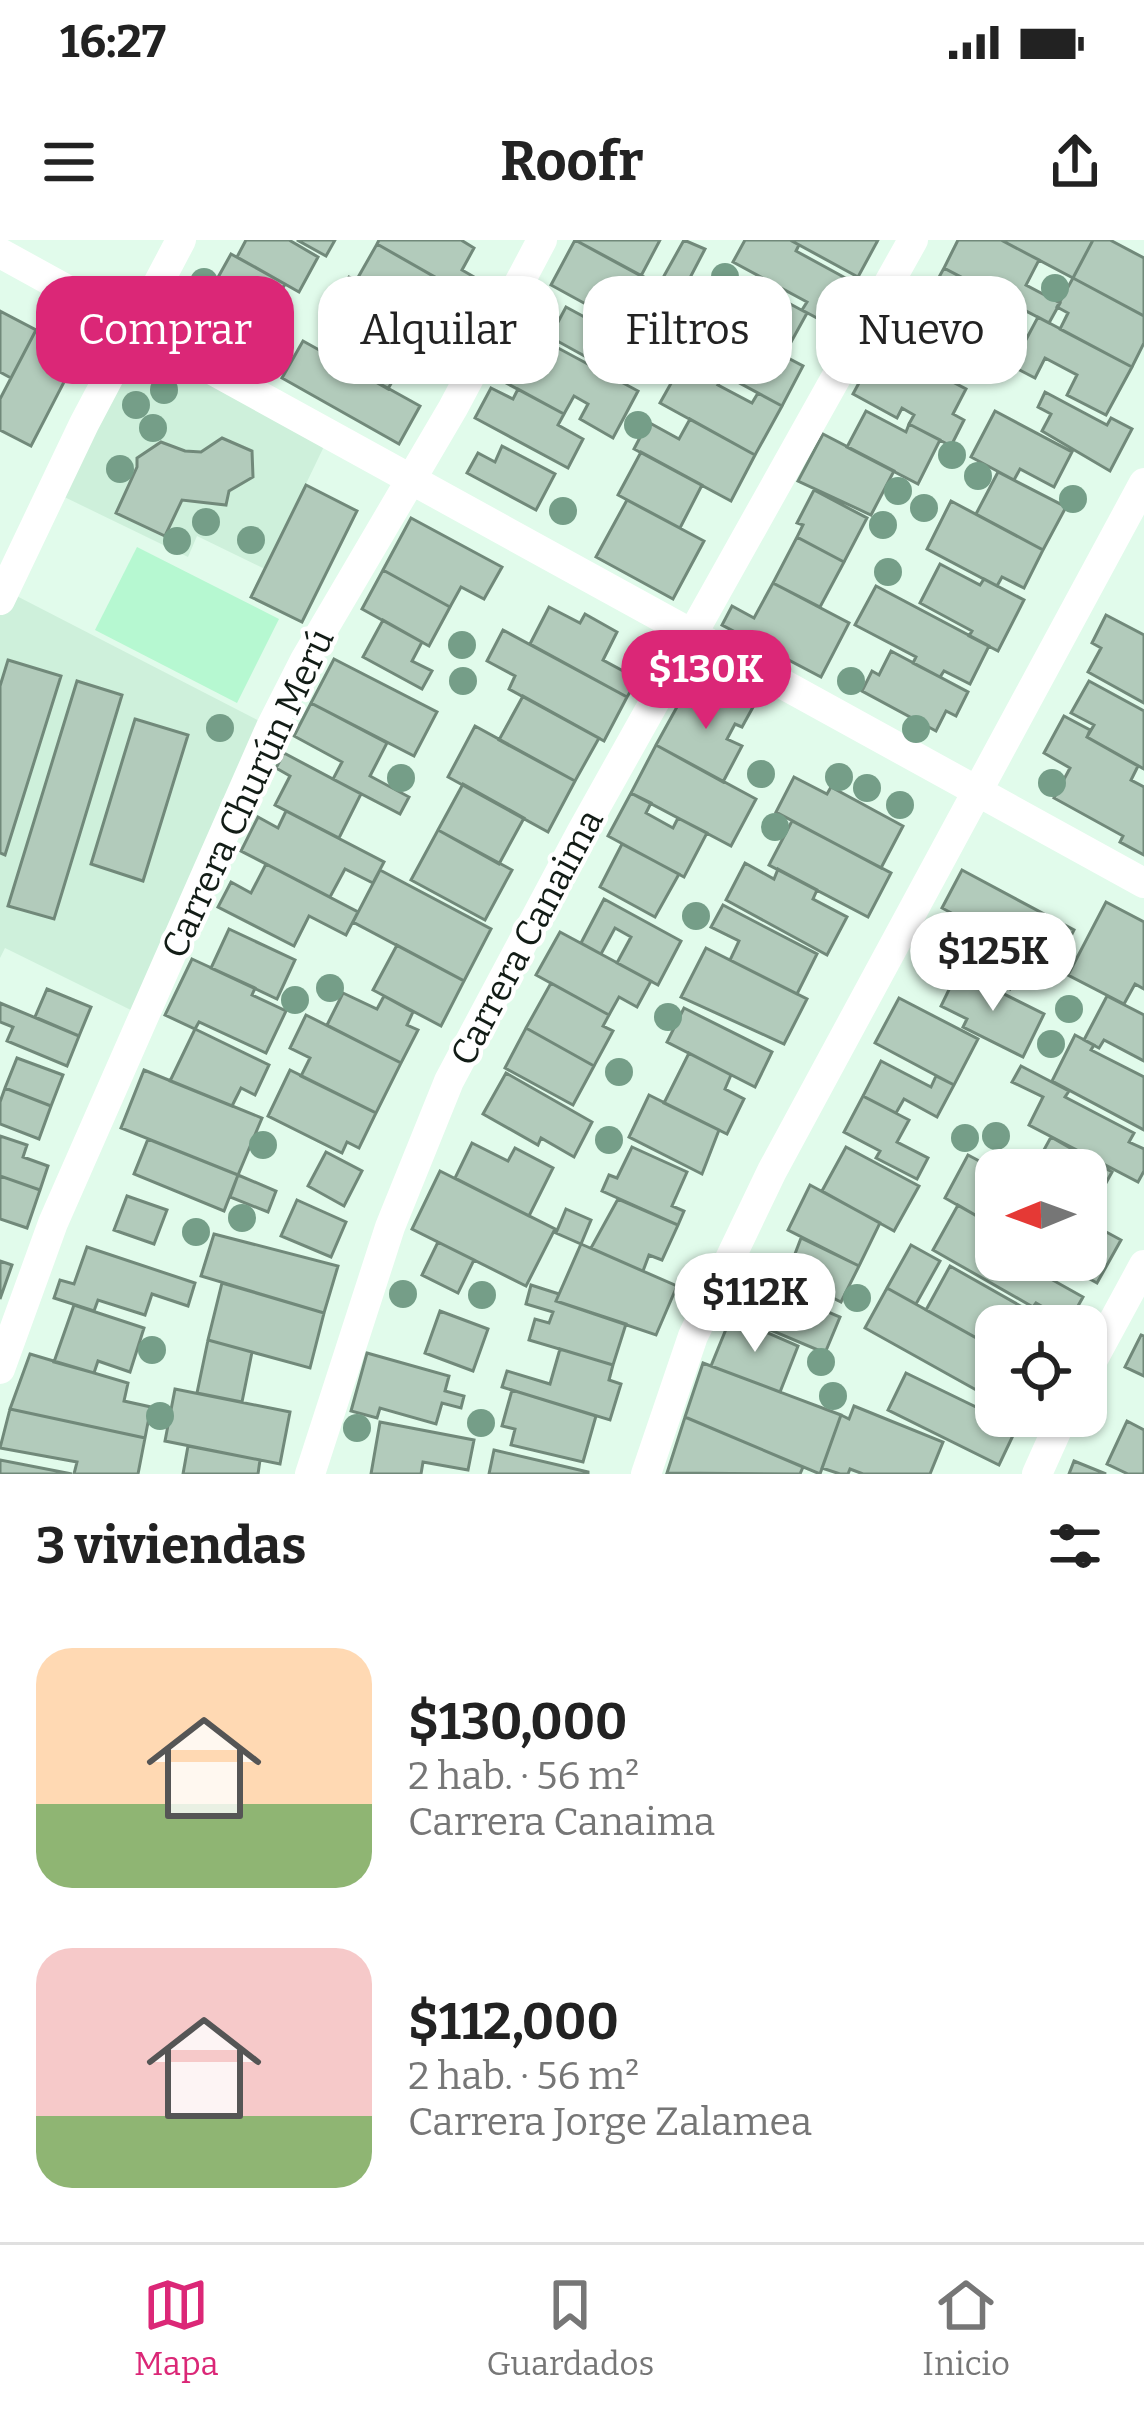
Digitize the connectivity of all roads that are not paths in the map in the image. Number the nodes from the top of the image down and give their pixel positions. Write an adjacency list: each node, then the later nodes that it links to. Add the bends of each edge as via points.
1 (181, 240): 6 (street)
2 (542, 240): 9 (street, Carrera Churún Merú)
3 (913, 240): 12 (street, Carrera Canaima)
4 (0, 253): 5 (street)
5 (41, 276)
6 (162, 276)
7 (107, 384): 11 (street)
8 (236, 384): 9 (street)
9 (410, 481): 12 (street); 17 (street, Carrera Churún Merú, via 305,660 245,783 53,1223)
10 (1144, 483): 13 (street)
11 (0, 600)
12 (692, 636): 13 (street); 19 (street, Carrera Canaima, via 449,1081 390,1227)
13 (977, 792): 14 (street); 20 (street, via 722,1272)
14 (1144, 883)
15 (1141, 1276): 16 (street)
16 (1107, 1335)
17 (0, 1369)
18 (1054, 1437): 21 (street)
19 (310, 1474)
20 (646, 1474)
21 (1037, 1474)

